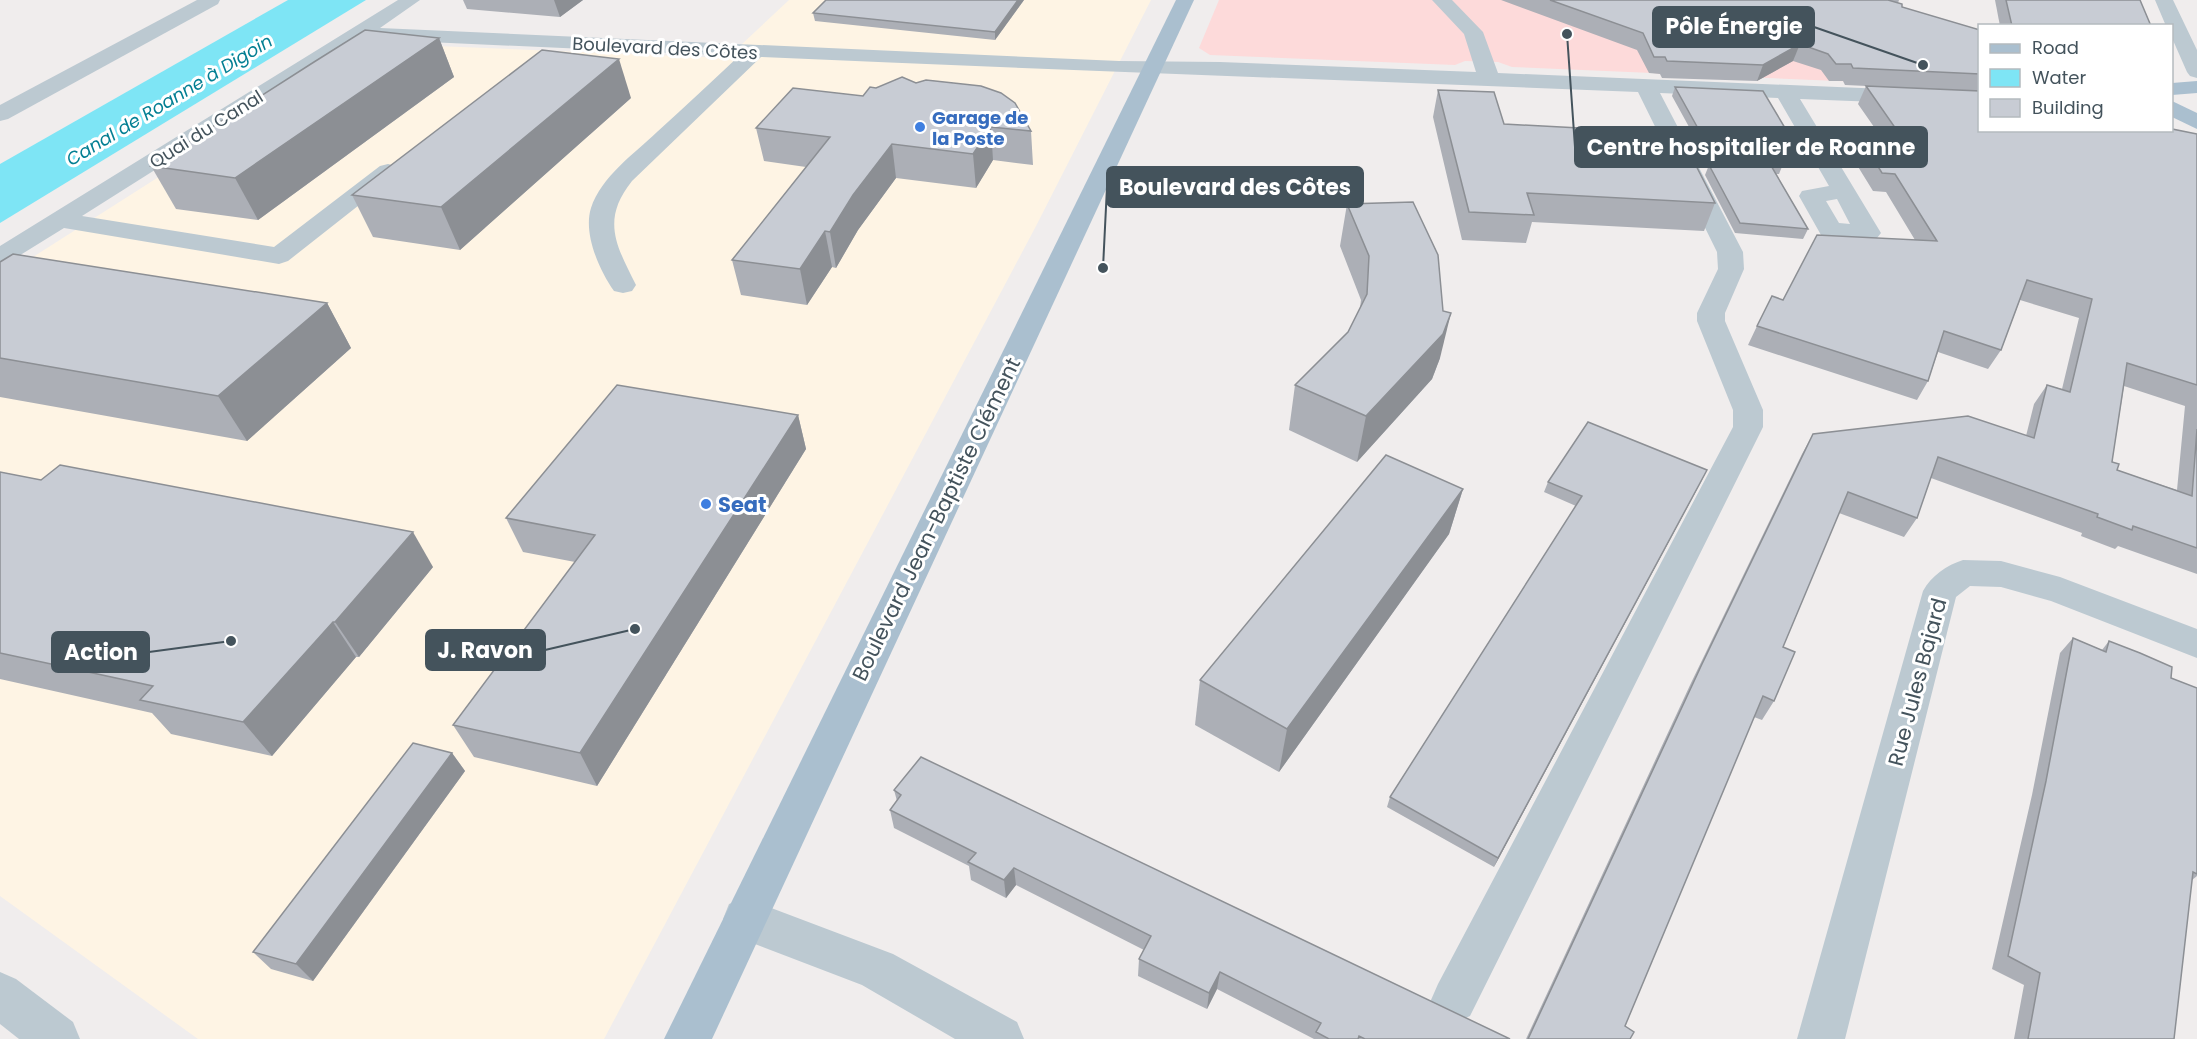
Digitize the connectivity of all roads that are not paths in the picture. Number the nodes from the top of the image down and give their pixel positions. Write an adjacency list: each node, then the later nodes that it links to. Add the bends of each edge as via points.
1 (211, 0): 19 (street)
2 (411, 0): 6 (street, Quai du Canal)
3 (1185, 0): 10 (main road, Boulevard Jean-Baptiste Clément)
4 (1440, 0): 12 (street, via 1473,32)
5 (2173, 6): 11 (street)
6 (358, 33): 7 (street, Boulevard des Côtes); 23 (street, Quai du Canal)
7 (553, 42): 8 (street, Boulevard des Côtes); 9 (street)
8 (754, 52): 10 (street, Boulevard des Côtes); 25 (street, via 610,194 602,213 605,246)
9 (528, 62)
10 (1153, 67): 12 (street, Boulevard des Côtes); 27 (main road, Boulevard Jean-Baptiste Clément)
11 (2197, 72)
12 (1489, 79): 13 (street, Boulevard des Côtes)
13 (1646, 86): 16 (street, Boulevard des Côtes); 29 (street, via 1730,252 1731,269 1711,321 1748,410 1748,428)
14 (2197, 87): 15 (main road)
15 (2173, 89)
16 (1786, 93): 17 (street, Boulevard des Côtes); 22 (street)
17 (1978, 100)
18 (2173, 109): 20 (main road)
19 (0, 114)
20 (2197, 122)
21 (409, 154): 23 (street, via 279,256)
22 (1844, 191)
23 (60, 220): 24 (street, Quai du Canal)
24 (0, 257)
25 (623, 285)
26 (2197, 644): 33 (street, Rue Jules Bajard, via 2060,590 2001,574 1963,573 1940,591)
27 (745, 919): 31 (main road, Boulevard Jean-Baptiste Clément); 32 (street, via 877,969)
28 (0, 995): 30 (street)
29 (1454, 1000)
30 (56, 1039)
31 (688, 1039)
32 (1000, 1039)
33 (1821, 1039)

